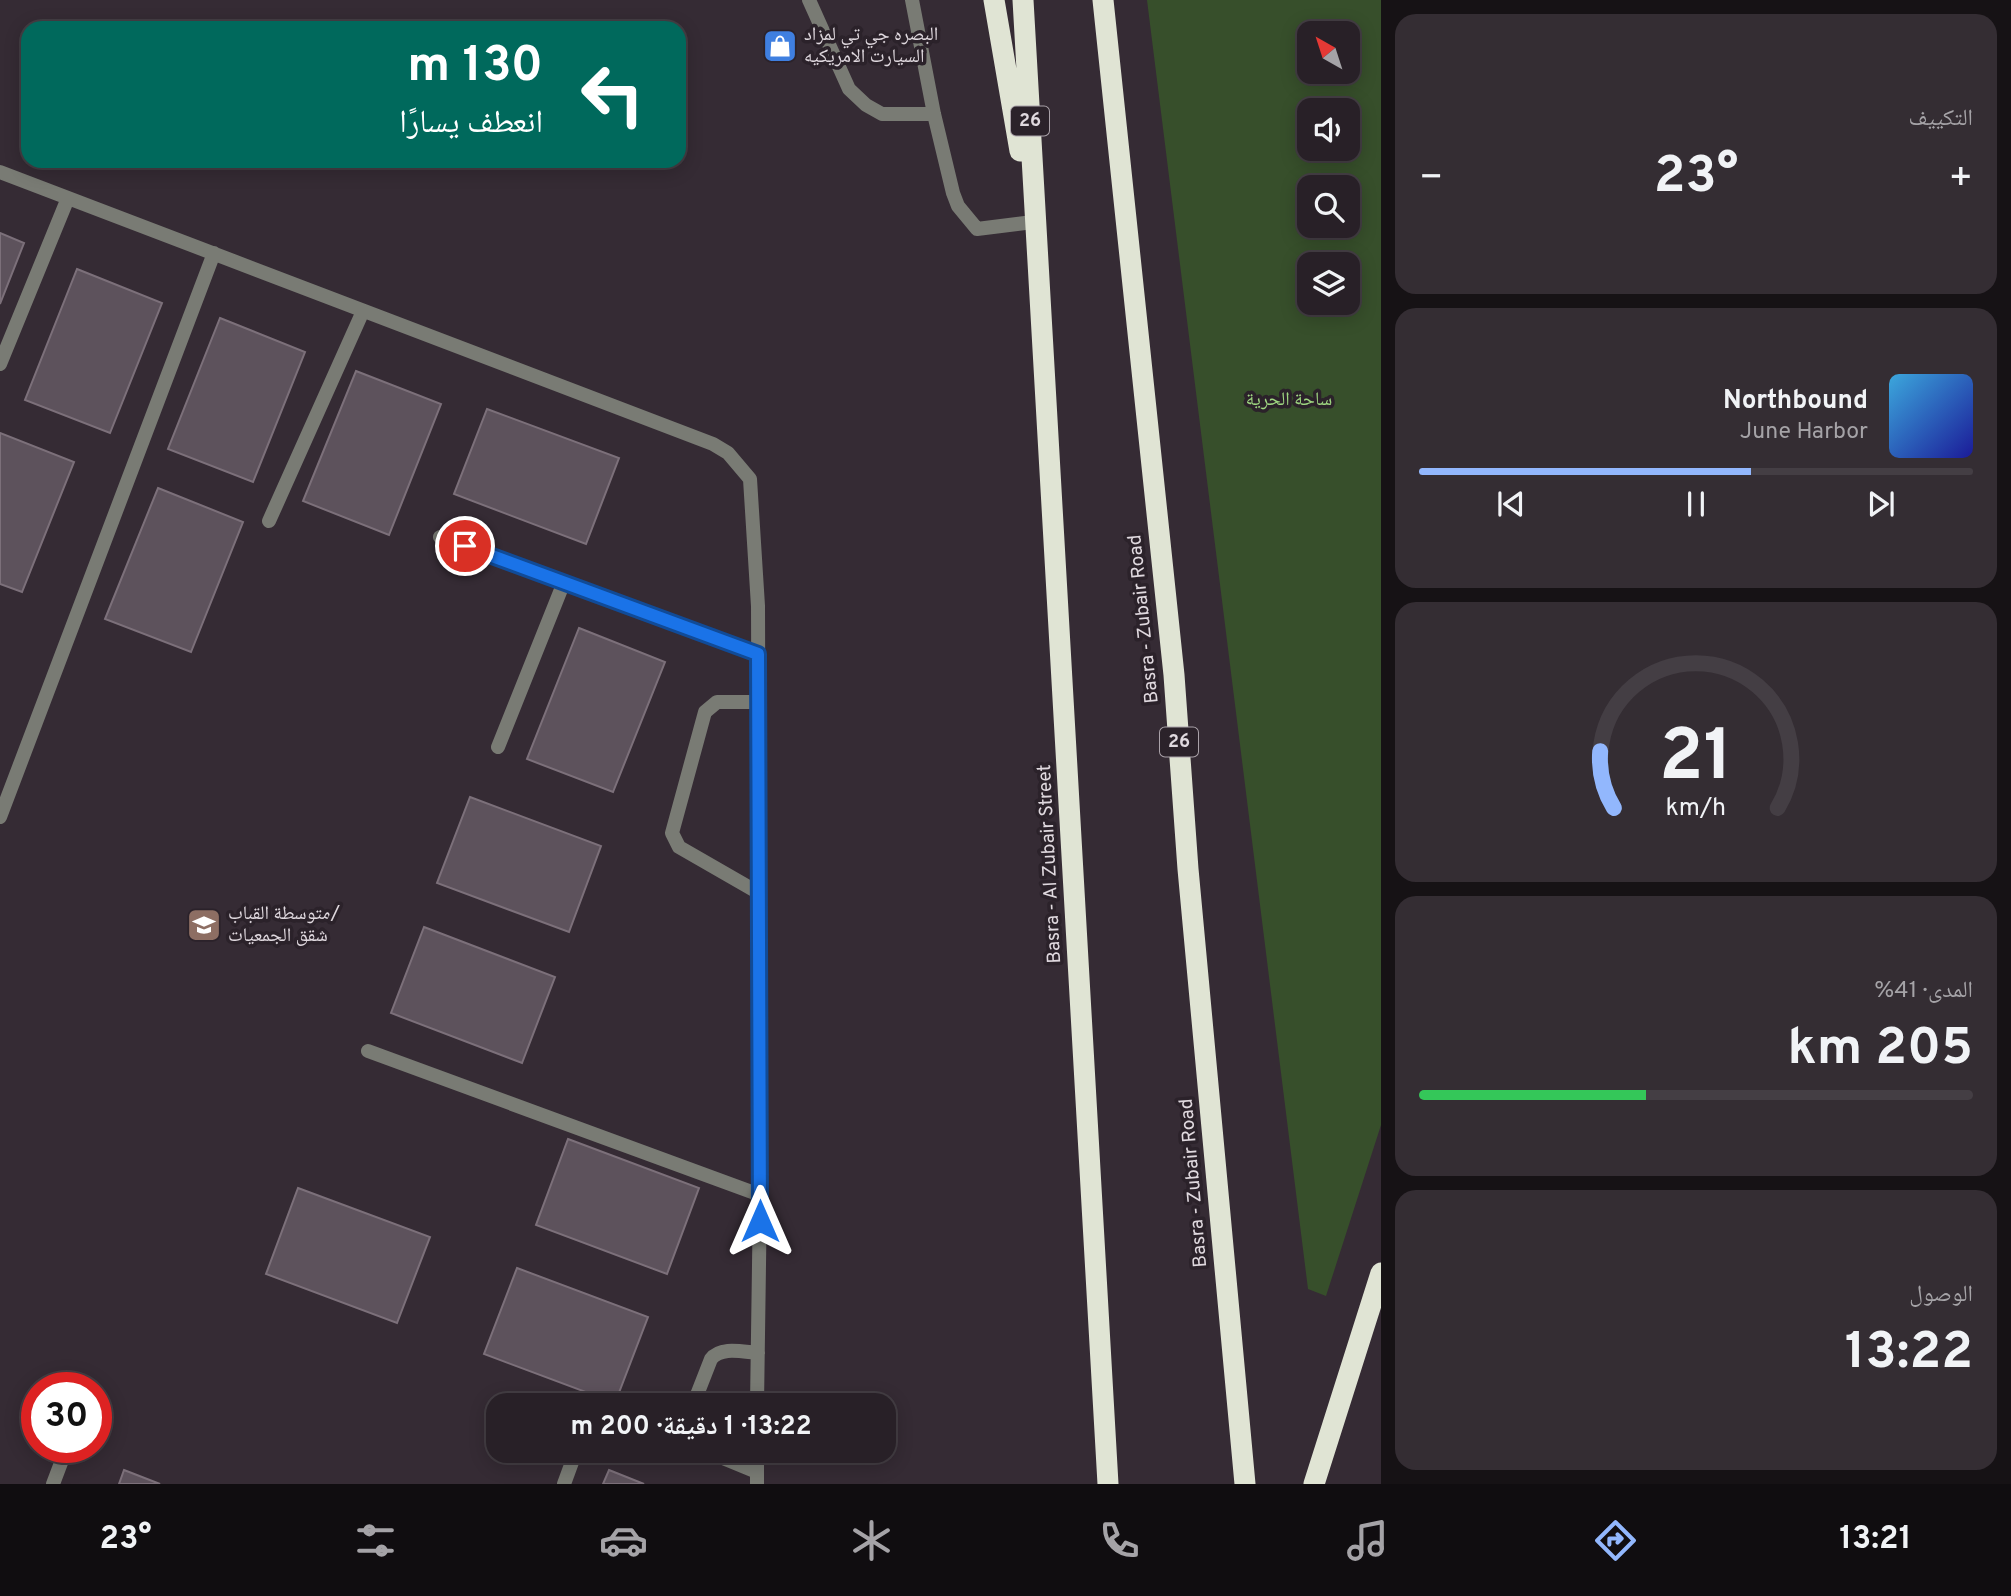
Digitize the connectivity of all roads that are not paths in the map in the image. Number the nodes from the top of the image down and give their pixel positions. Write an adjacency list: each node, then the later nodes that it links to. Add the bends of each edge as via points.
1 (809, 0): 6 (street, via 849,89 866,105 882,114)
2 (912, 0): 6 (street)
3 (994, 0): 9 (highway)
4 (1023, 0): 9 (highway, 26)
5 (1103, 0): 34 (highway, Basra - Zubair Road / 26, via 1174,675)
6 (934, 114): 9 (street, via 953,192 966,218 977,229)
7 (0, 172): 8 (street)
8 (68, 198): 10 (street); 12 (street)
9 (1035, 232): 33 (highway, Basra - Al Zubair Street / 26)
10 (214, 253): 11 (street); 19 (street)
11 (363, 311): 13 (street); 16 (street, via 728,453 750,479)
12 (0, 364)
13 (269, 521)
14 (440, 537): 15 (street)
15 (564, 582): 16 (street); 18 (street)
16 (758, 654): 17 (street)
17 (758, 702): 20 (street); 20 (street, via 717,702 705,712 672,833 678,847)
18 (498, 747)
19 (0, 817)
20 (759, 893): 22 (street)
21 (368, 1051): 22 (street)
22 (760, 1195): 24 (street)
23 (1381, 1273): 35 (highway)
24 (758, 1353): 25 (street, via 715,1353); 26 (street)
25 (698, 1393)
26 (757, 1393)
27 (61, 1463): 31 (street)
28 (572, 1463): 32 (street)
29 (729, 1463): 30 (street)
30 (757, 1478)
31 (52, 1484)
32 (564, 1484)
33 (1108, 1484)
34 (1245, 1484)
35 (1314, 1484)

